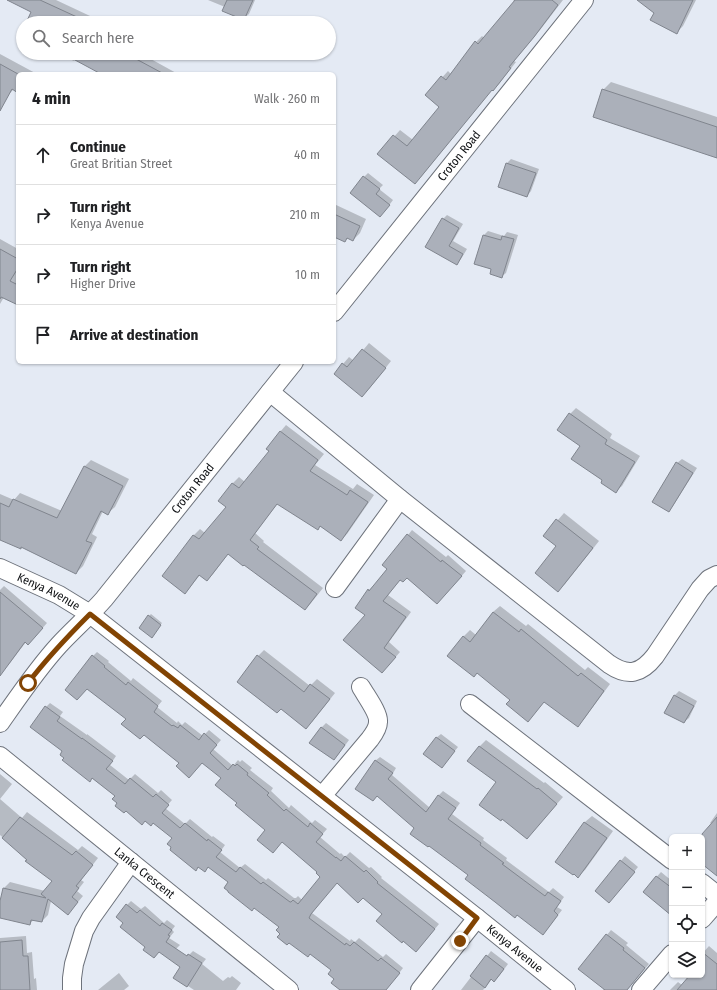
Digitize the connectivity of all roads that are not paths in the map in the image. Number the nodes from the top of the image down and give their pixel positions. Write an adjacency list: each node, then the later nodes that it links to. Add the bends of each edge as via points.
1 (584, 0): 2 (street, Croton Road)
2 (336, 310)
3 (292, 364): 4 (street, Croton Road)
4 (270, 392): 5 (street); 9 (street, Croton Road)
5 (400, 499): 7 (street, via 610,664 623,671 640,670 651,661 700,589); 8 (street)
6 (0, 568): 9 (street, Kenya Avenue, via 59,595)
7 (717, 575)
8 (335, 588)
9 (90, 614): 12 (street, Croton Road, via 40,668); 14 (street, Kenya Avenue)
10 (362, 687): 14 (street, via 377,715 376,730)
11 (470, 704): 15 (street)
12 (0, 723)
13 (0, 756): 16 (street, Lanka Crescent)
14 (322, 796): 21 (street, Kenya Avenue)
15 (669, 858)
16 (131, 862): 23 (street, via 84,931 74,964); 24 (street, Lanka Crescent)
17 (705, 885): 18 (street)
18 (717, 894)
19 (717, 902): 20 (street)
20 (705, 916)
21 (477, 918): 25 (street); 26 (street, Kenya Avenue)
22 (669, 957): 27 (street)
23 (72, 990)
24 (289, 990)
25 (420, 990)
26 (566, 990)
27 (641, 990)

